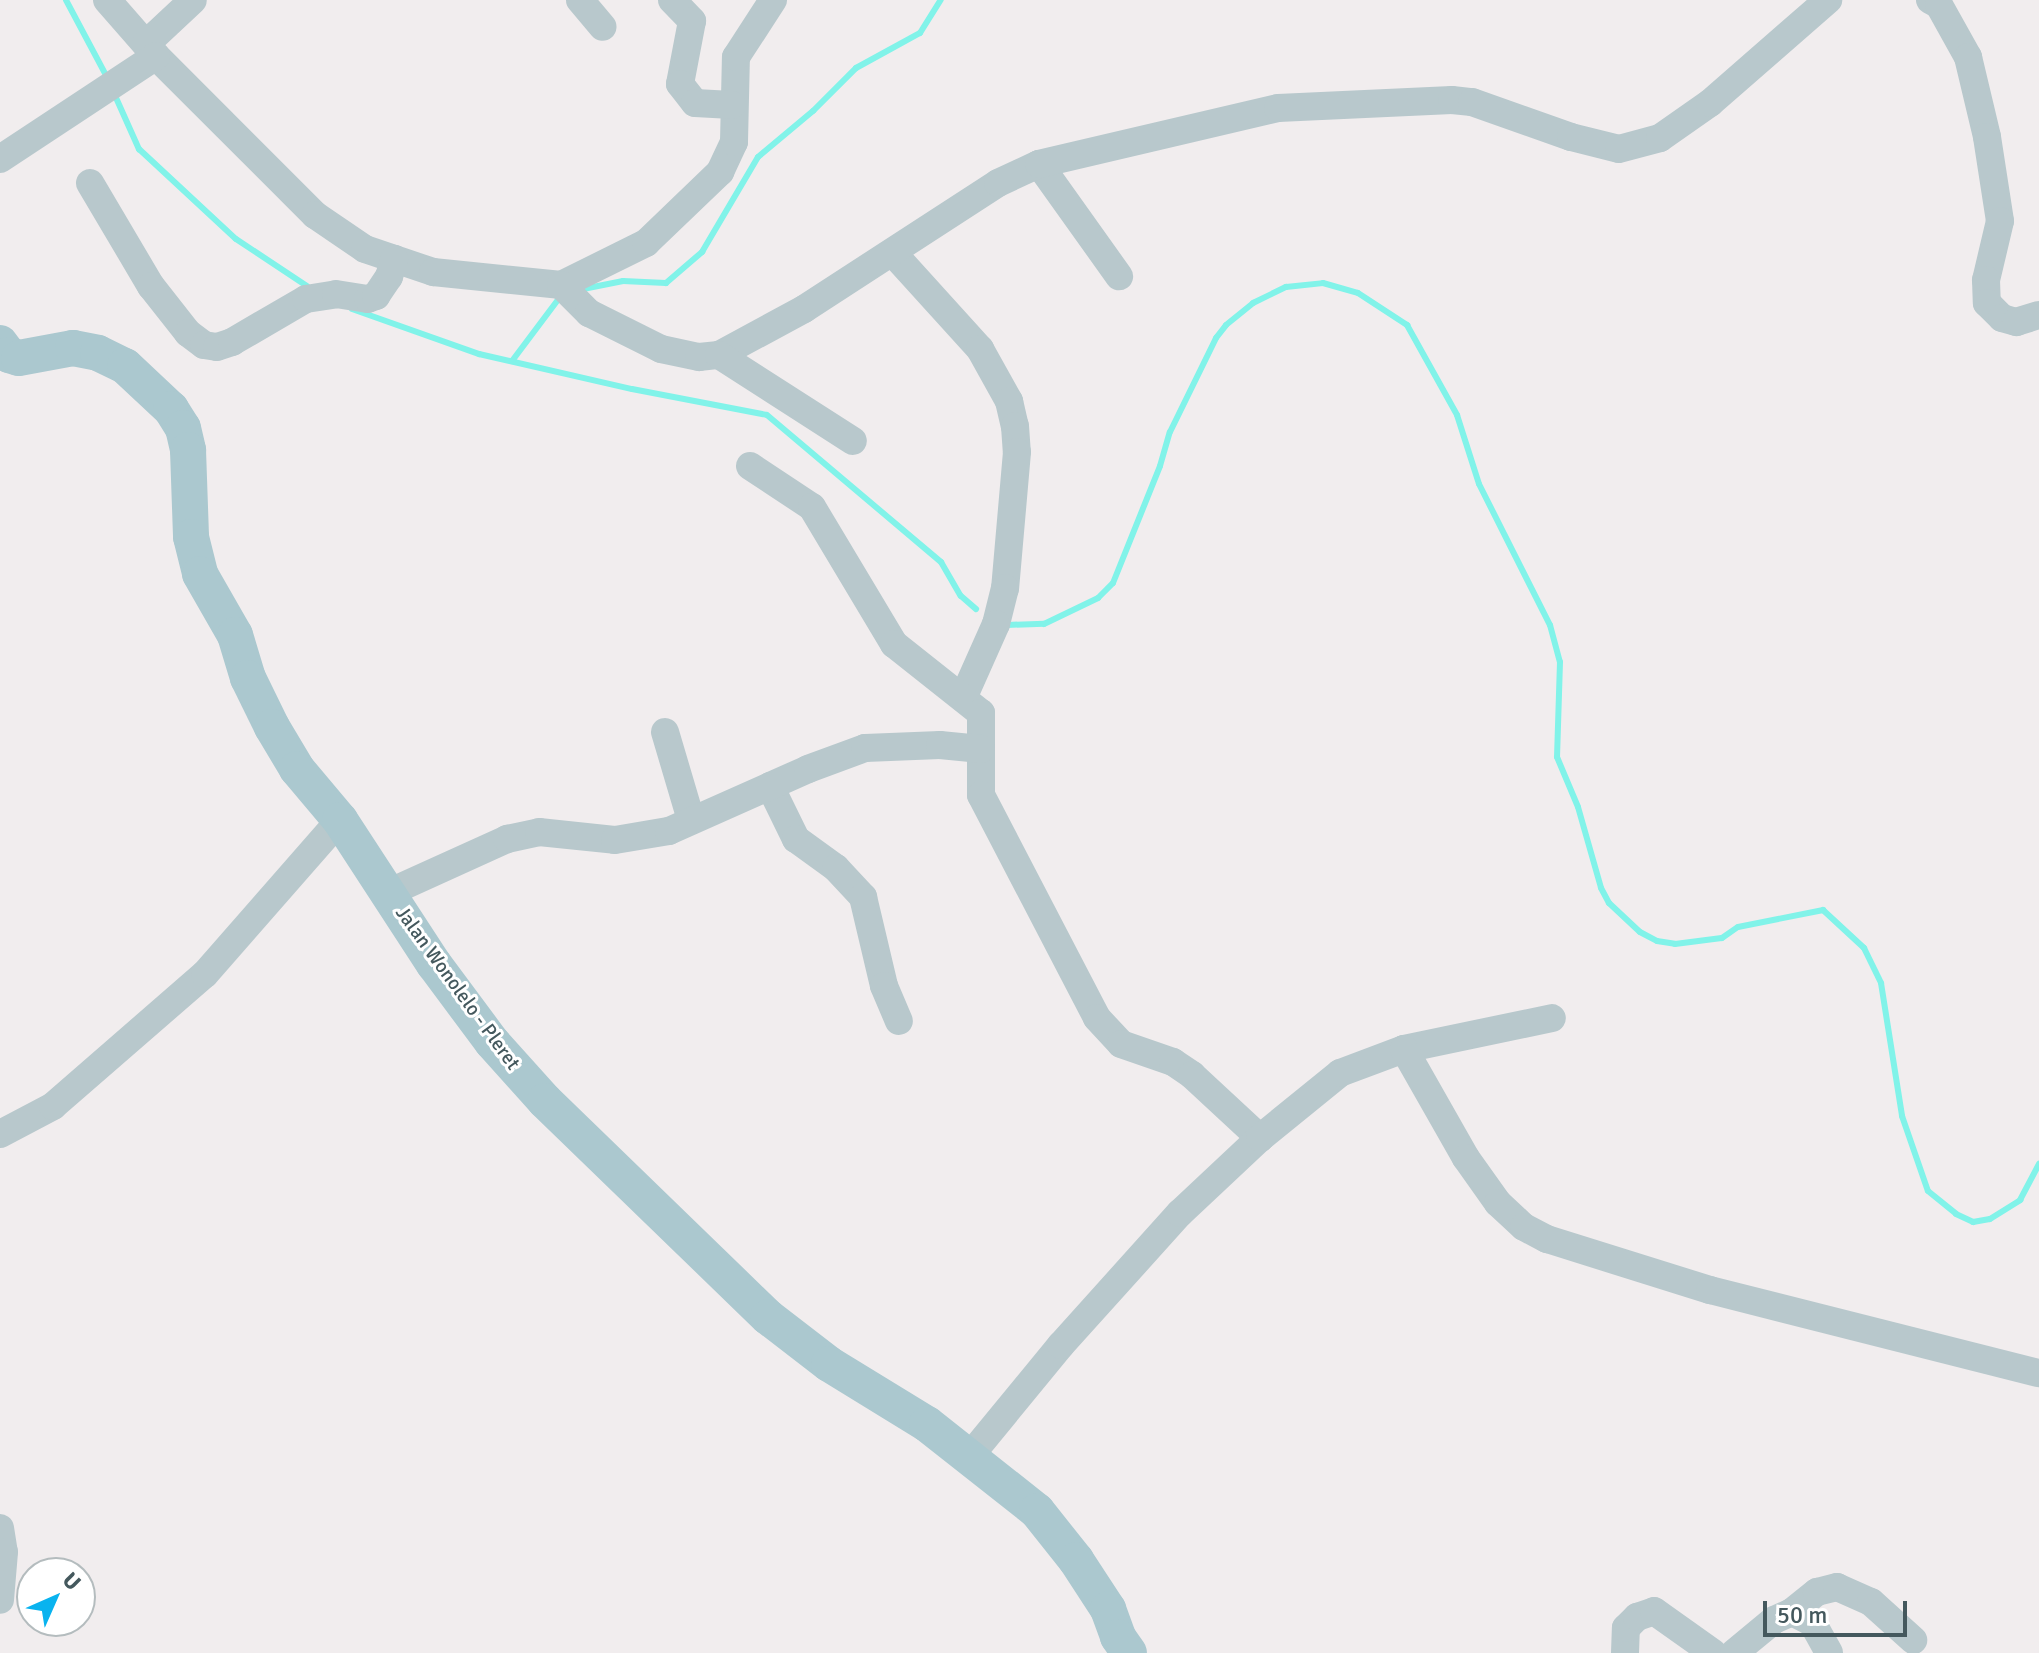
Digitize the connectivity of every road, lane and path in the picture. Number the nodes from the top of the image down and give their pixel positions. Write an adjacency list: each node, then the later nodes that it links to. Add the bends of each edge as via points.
1 (107, 0): 9 (street)
2 (193, 0): 9 (street)
3 (580, 0): 8 (street)
4 (672, 0): 10 (street, via 692,21 680,84 695,103)
5 (773, 0): 10 (street, via 736,57)
6 (1828, 0): 12 (street, via 1673,130 1619,149 1452,100 1278,108)
7 (1930, 0): 18 (street, via 1939,5 1968,57 1987,137 2000,221 1986,280 1987,303 2002,318 2016,322)
8 (603, 27)
9 (151, 50): 11 (street); 15 (street, via 315,215 365,249)
10 (732, 105): 17 (street, via 734,142 720,172 646,243)
11 (0, 159)
12 (1039, 164): 14 (street, via 998,183); 16 (street)
13 (90, 183): 15 (street, via 151,286 204,345 232,342 292,305 320,295 376,296)
14 (893, 253): 19 (street); 23 (street, via 980,349 1009,401 1015,426 1005,588 996,624)
15 (394, 259): 17 (street, via 433,272)
16 (1119, 276)
17 (561, 285): 19 (street, via 589,313 661,349 699,357)
18 (2039, 315)
19 (719, 355): 21 (street)
20 (3, 358): 27 (main road, Jalan Wonolelo - Pleret, via 73,348 98,353 125,366 171,409 188,450 191,537 200,574 235,635 272,727 297,769)
21 (853, 441)
22 (750, 466): 23 (street, via 812,507 894,644)
23 (963, 698): 25 (street, via 984,719)
24 (665, 732): 28 (street)
25 (981, 749): 26 (street, via 865,748); 34 (street, via 981,795 1097,1018 1121,1044 1173,1062 1192,1075)
26 (770, 786): 28 (street); 31 (street, via 796,839 836,868 863,897 884,986)
27 (340, 820): 29 (main road, Jalan Wonolelo - Pleret); 33 (street, via 205,974 53,1106)
28 (691, 820): 29 (street, via 669,831 615,840 539,832 507,839)
29 (388, 893): 36 (main road, Jalan Wonolelo - Pleret, via 492,1042 683,1235 780,1327)
30 (1552, 1018): 32 (street)
31 (899, 1021)
32 (1404, 1049): 34 (street, via 1340,1073); 35 (street, via 1498,1203 1547,1239 1710,1290)
33 (0, 1134)
34 (1260, 1138): 36 (street, via 1180,1213)
35 (2039, 1373)
36 (969, 1457): 41 (main road, Jalan Wonolelo - Pleret, via 1037,1511 1100,1597)
37 (0, 1528): 38 (street)
38 (0, 1600)
39 (1792, 1612): 40 (street, via 1817,1592 1837,1587 1871,1602); 44 (street); 45 (street, via 1812,1622)
40 (1913, 1640)
41 (1119, 1648)
42 (1625, 1653): 43 (street, via 1626,1628 1654,1611)
43 (1713, 1653)
44 (1734, 1653)
45 (1829, 1653)

